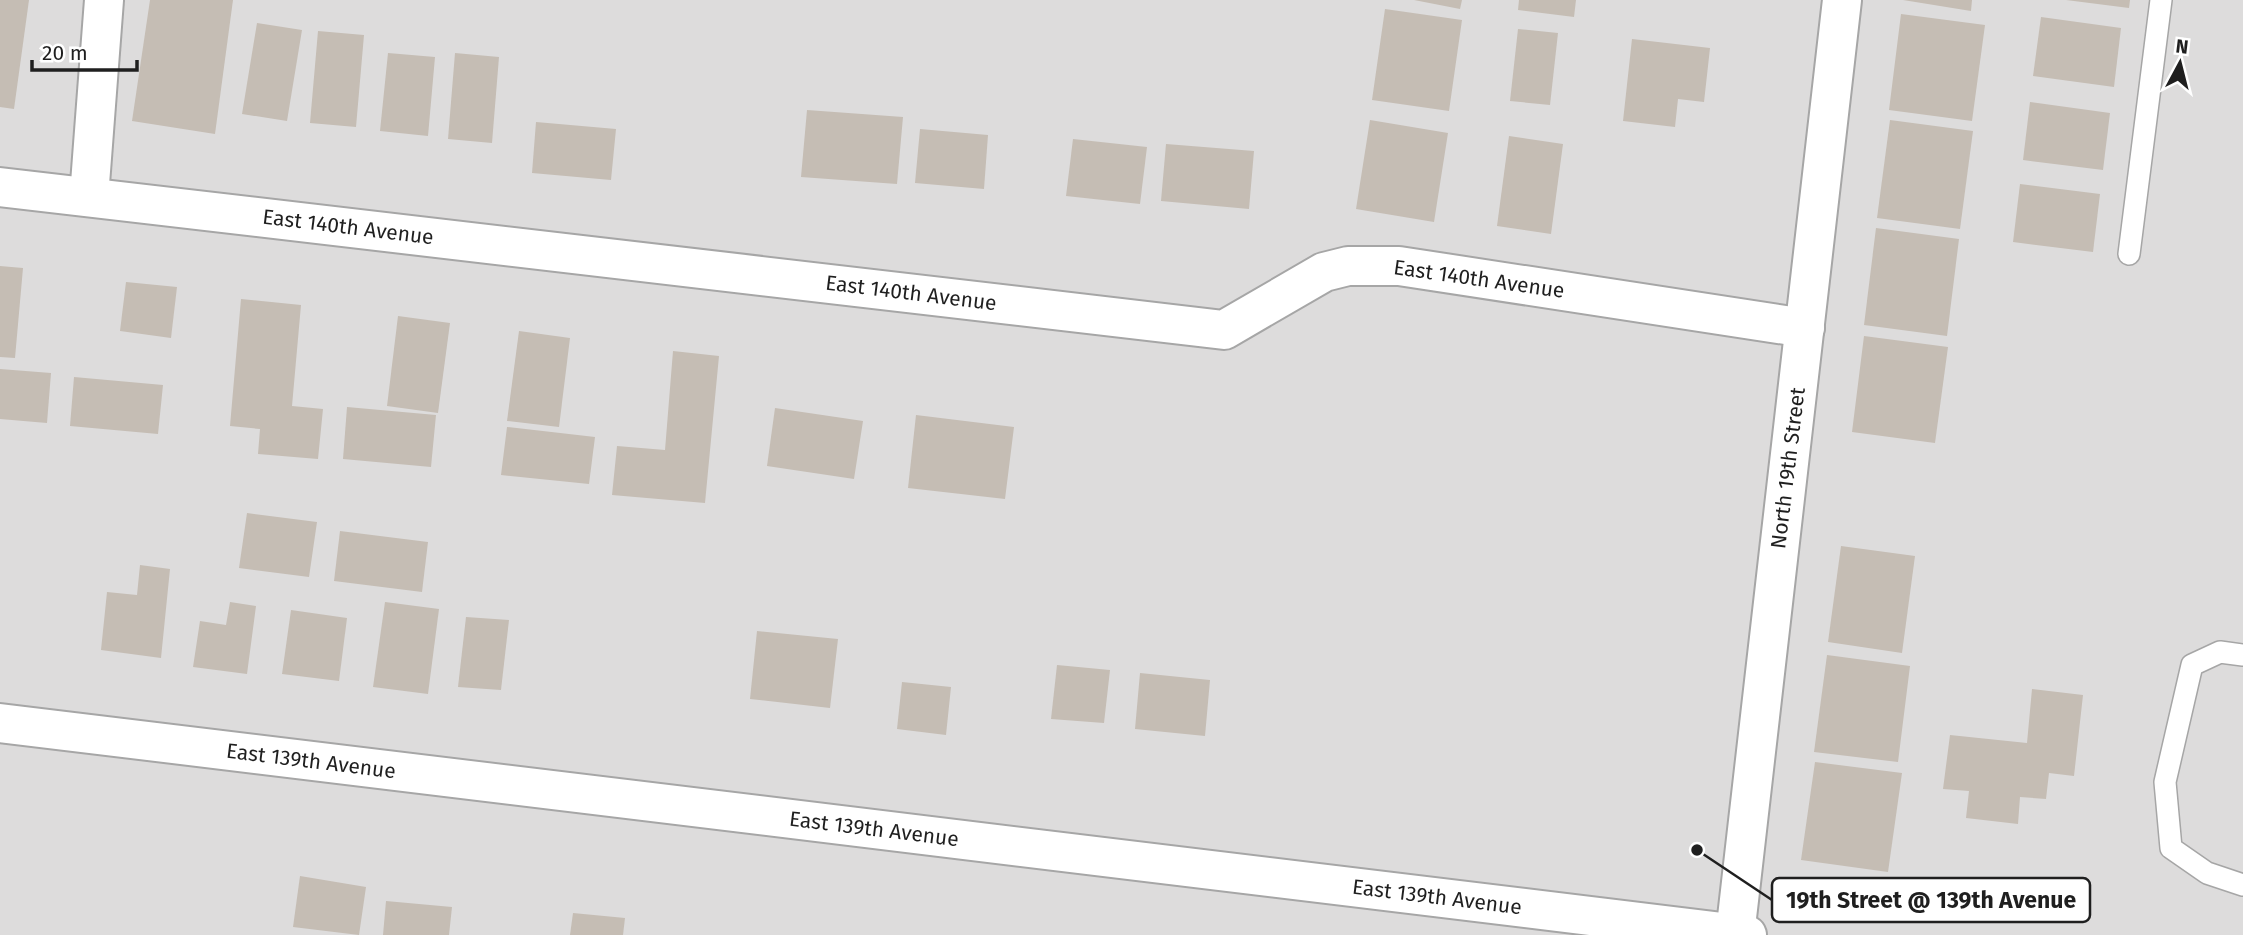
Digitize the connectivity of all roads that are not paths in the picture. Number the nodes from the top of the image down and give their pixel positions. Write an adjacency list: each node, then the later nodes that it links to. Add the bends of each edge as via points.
1 (104, 0): 5 (street)
2 (1842, 0): 7 (street, North 19th Street)
3 (2161, 0): 6 (lane)
4 (0, 187): 5 (street, East 140th Avenue)
5 (89, 197): 7 (street, East 140th Avenue, via 1224,330 1324,272 1348,266 1399,266)
6 (2130, 254)
7 (1805, 328): 12 (street, North 19th Street)
8 (2243, 655): 10 (lane, via 2220,652 2192,665 2165,782 2171,848 2207,873)
9 (0, 723): 11 (street, East 139th Avenue)
10 (2243, 885)
11 (1648, 929): 12 (street, East 139th Avenue)
12 (1739, 934)

